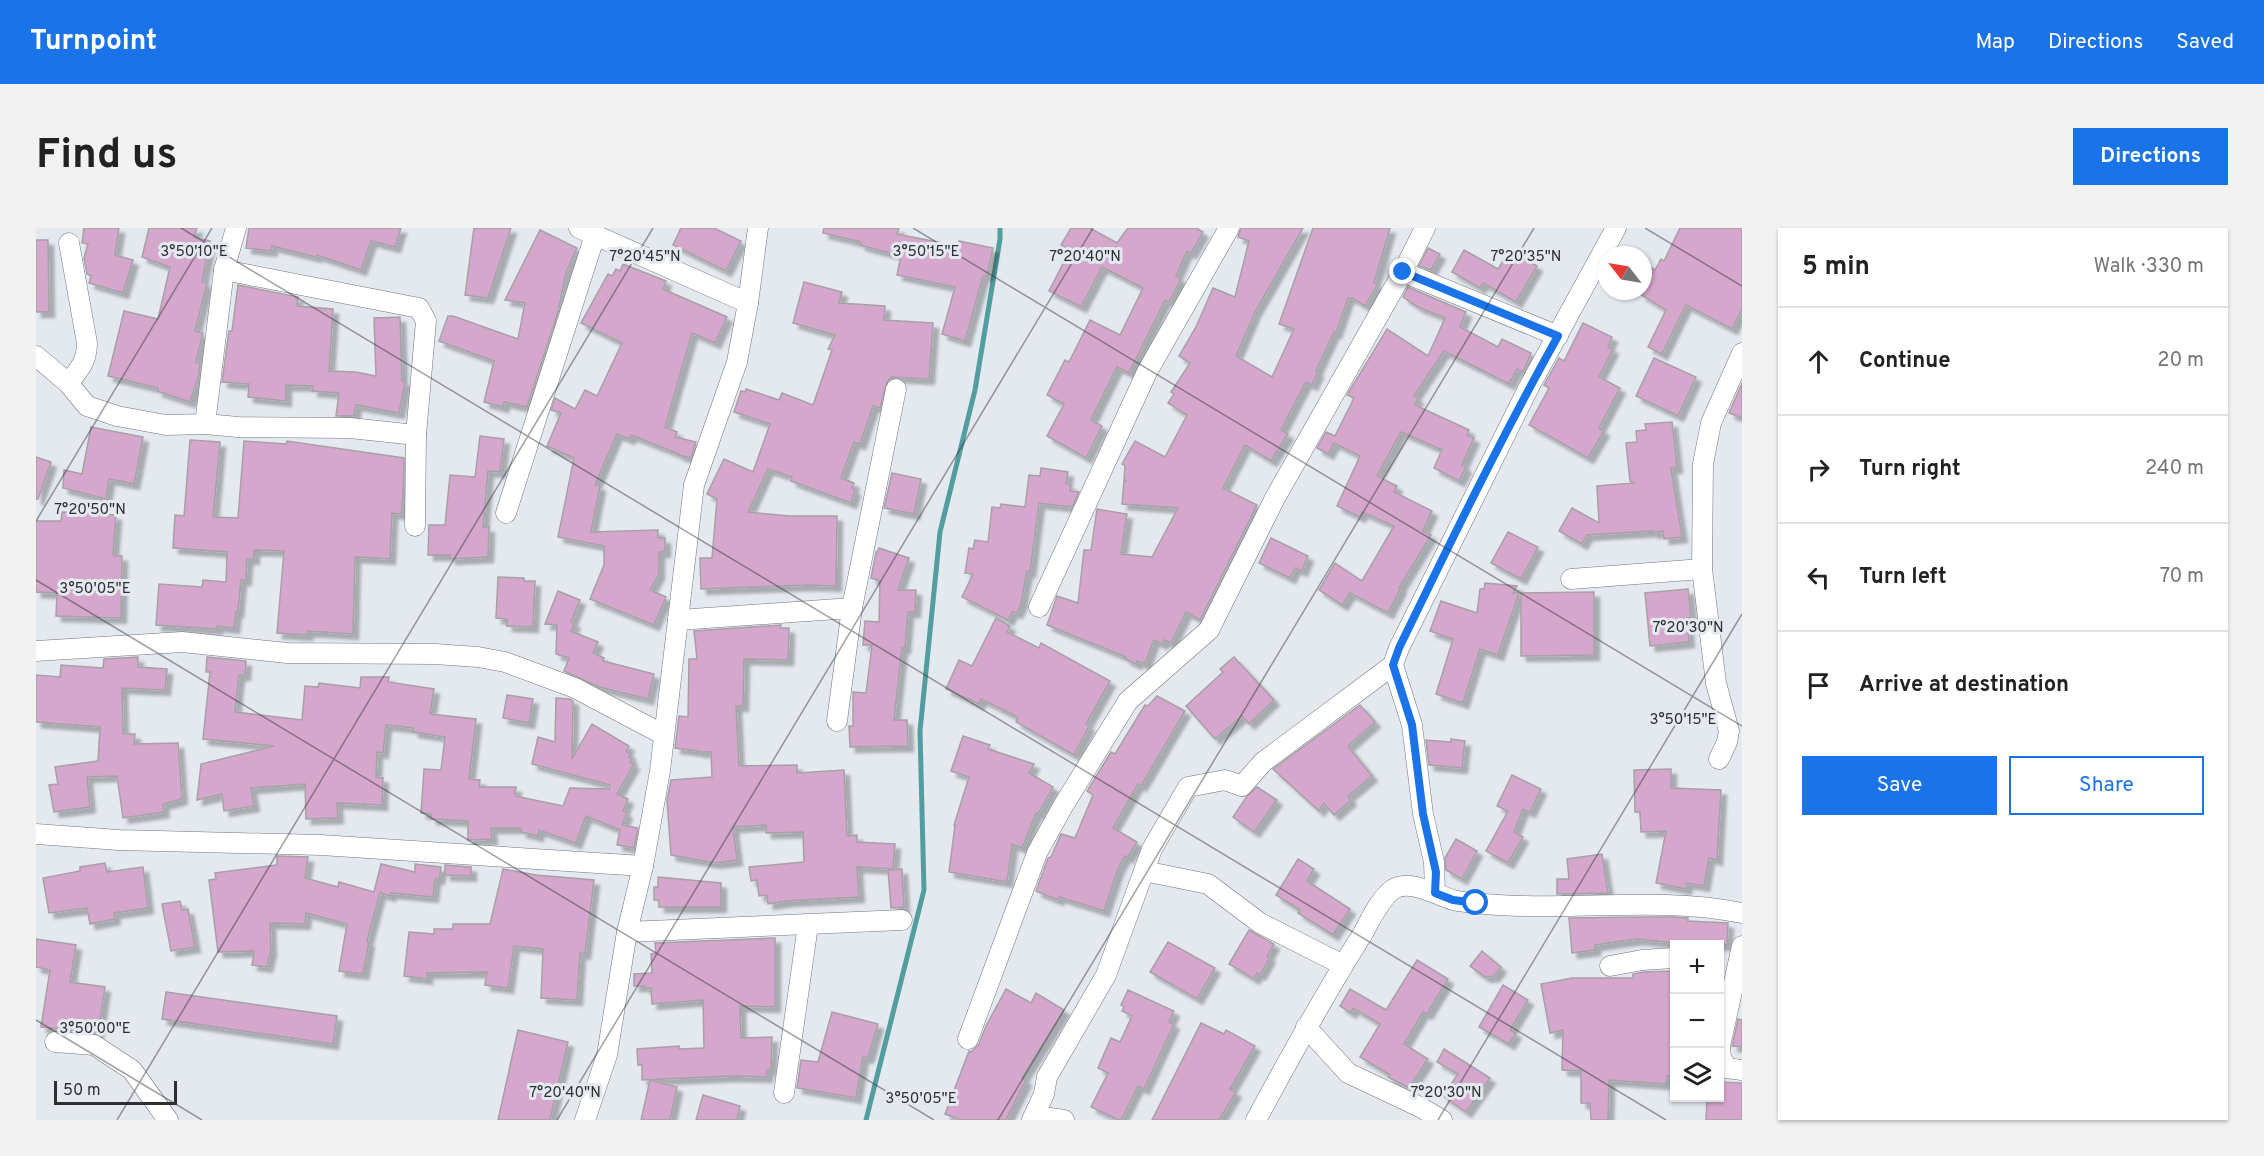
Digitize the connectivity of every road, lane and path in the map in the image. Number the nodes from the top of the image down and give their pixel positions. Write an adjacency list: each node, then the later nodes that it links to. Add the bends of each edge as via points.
1 (236, 228): 8 (street)
2 (758, 228): 10 (street)
3 (1229, 228): 22 (street, via 1148,372)
4 (1425, 228): 9 (street)
5 (1616, 228): 11 (street)
6 (587, 232): 10 (street); 18 (street)
7 (69, 243): 14 (street, via 87,354 84,365)
8 (224, 270): 16 (street); 17 (street, via 420,308 426,321)
9 (1403, 272): 11 (street); 43 (street, via 1275,498 1209,630 1128,700 1037,853)
10 (748, 303): 24 (street, via 737,362 694,485)
11 (1558, 336): 26 (street, via 1450,542)
12 (1742, 353): 20 (street, via 1711,423 1705,453)
13 (36, 356): 14 (street)
14 (68, 383): 16 (street, via 87,406 117,416 166,425)
15 (896, 389): 23 (street)
16 (205, 423): 17 (street, via 350,428)
17 (417, 435): 19 (street)
18 (506, 513)
19 (415, 526)
20 (1702, 569): 21 (street); 29 (street, via 1716,683 1729,731)
21 (1571, 579)
22 (1039, 607)
23 (852, 608): 24 (street); 27 (street)
24 (678, 620): 28 (street)
25 (36, 651): 28 (street, via 182,642 287,653 478,657 505,662 575,688)
26 (1393, 665): 32 (street, via 1263,762 1242,786 1225,780 1188,788 1152,849); 33 (street, via 1412,725 1423,814 1436,872)
27 (837, 721)
28 (664, 735): 31 (street)
29 (1719, 759)
30 (36, 834): 31 (street, via 321,845)
31 (643, 866): 37 (street)
32 (1144, 871): 40 (street, via 1208,884 1260,923); 47 (street, via 1106,975 1047,1077)
33 (1435, 893): 34 (street, via 1476,903 1568,907 1682,905); 40 (street, via 1415,887 1392,890)
34 (1742, 913)
35 (902, 920): 36 (street)
36 (807, 925): 37 (street); 46 (street)
37 (627, 932): 49 (street, via 608,1056)
38 (1733, 957): 45 (street, via 1720,1047 1727,1068)
39 (1670, 958): 41 (street)
40 (1343, 965): 42 (street)
41 (1610, 966)
42 (1306, 1028): 51 (street); 52 (street, via 1348,1072)
43 (968, 1038)
44 (56, 1042): 48 (street, via 94,1045 132,1070)
45 (1742, 1070)
46 (784, 1093)
47 (1033, 1118): 50 (street)
48 (168, 1120)
49 (585, 1120)
50 (1064, 1120)
51 (1256, 1120)
52 (1443, 1120)

